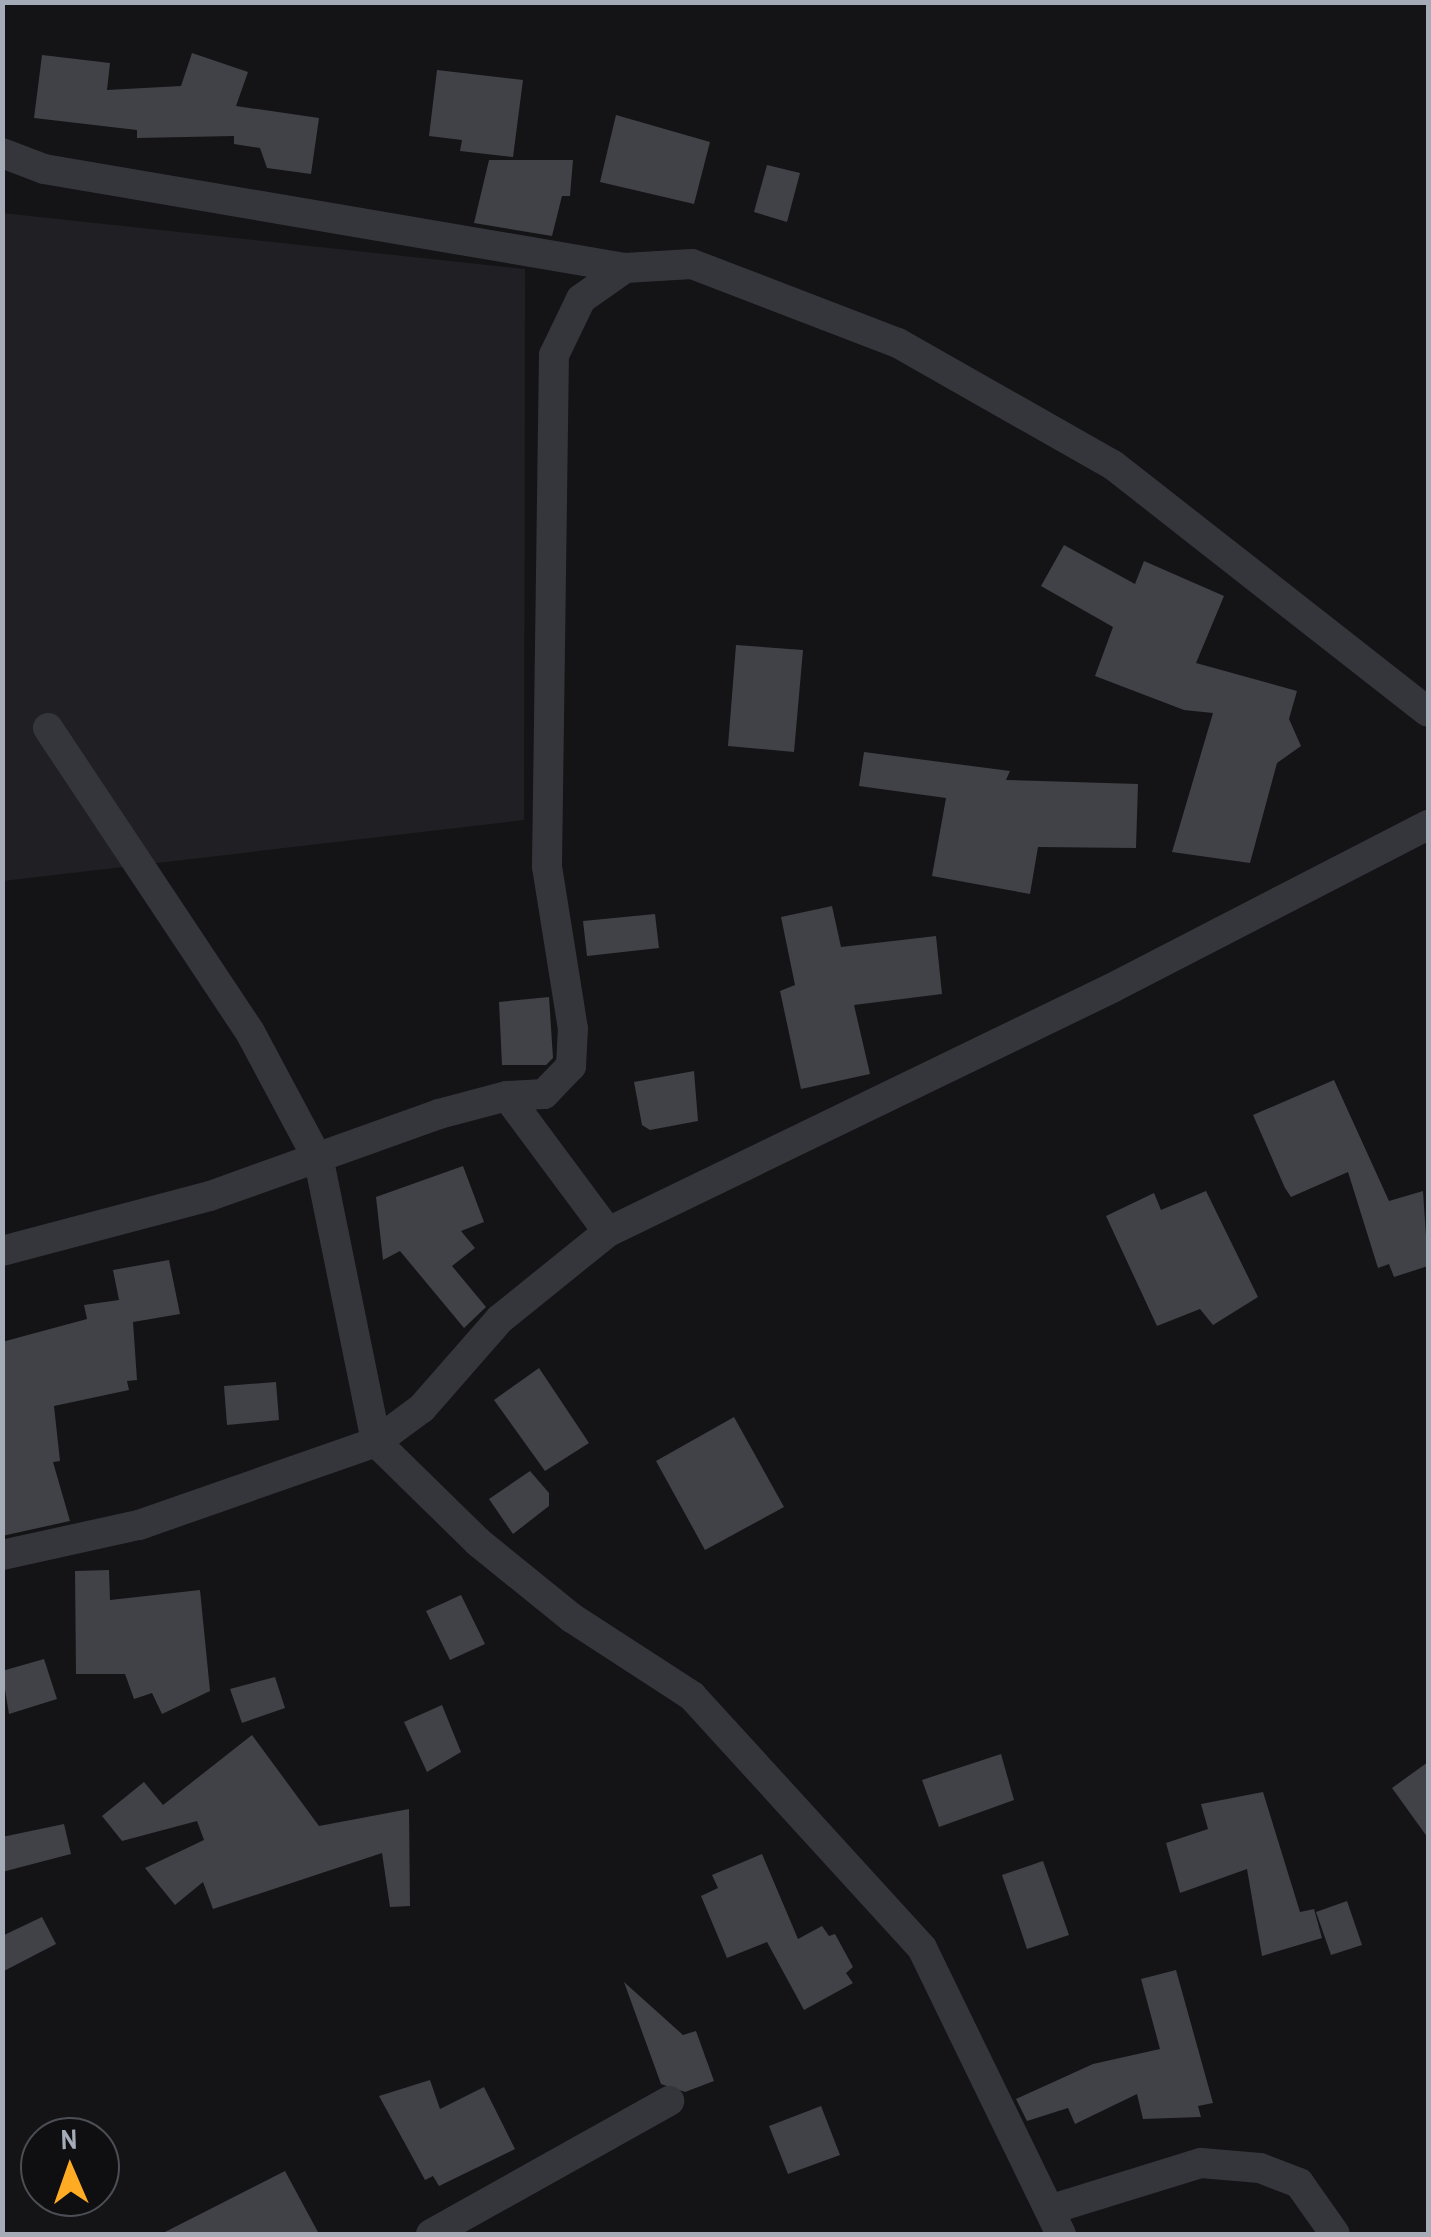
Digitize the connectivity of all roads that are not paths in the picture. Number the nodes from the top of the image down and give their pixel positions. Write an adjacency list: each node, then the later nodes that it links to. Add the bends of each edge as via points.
1 (2, 153): 2 (street, via 44,169)
2 (625, 268): 3 (street, via 692,264 898,343 1113,465); 6 (street, via 581,298 554,355 547,866 573,1030 571,1066 544,1094)
3 (1428, 712)
4 (48, 728): 7 (street, via 250,1032)
5 (1428, 825): 8 (street, via 1112,988)
6 (507, 1096): 7 (street); 8 (street)
7 (320, 1160): 9 (street); 10 (street)
8 (608, 1232): 10 (street, via 500,1318 422,1408)
9 (2, 1251)
10 (376, 1442): 11 (street, via 139,1525); 13 (street, via 478,1542 572,1618 692,1696 922,1948)
11 (2, 1555)
12 (669, 2101): 14 (street)
13 (1056, 2222): 15 (street, via 1201,2163 1260,2168 1298,2183)
14 (432, 2234)
15 (1335, 2234)

